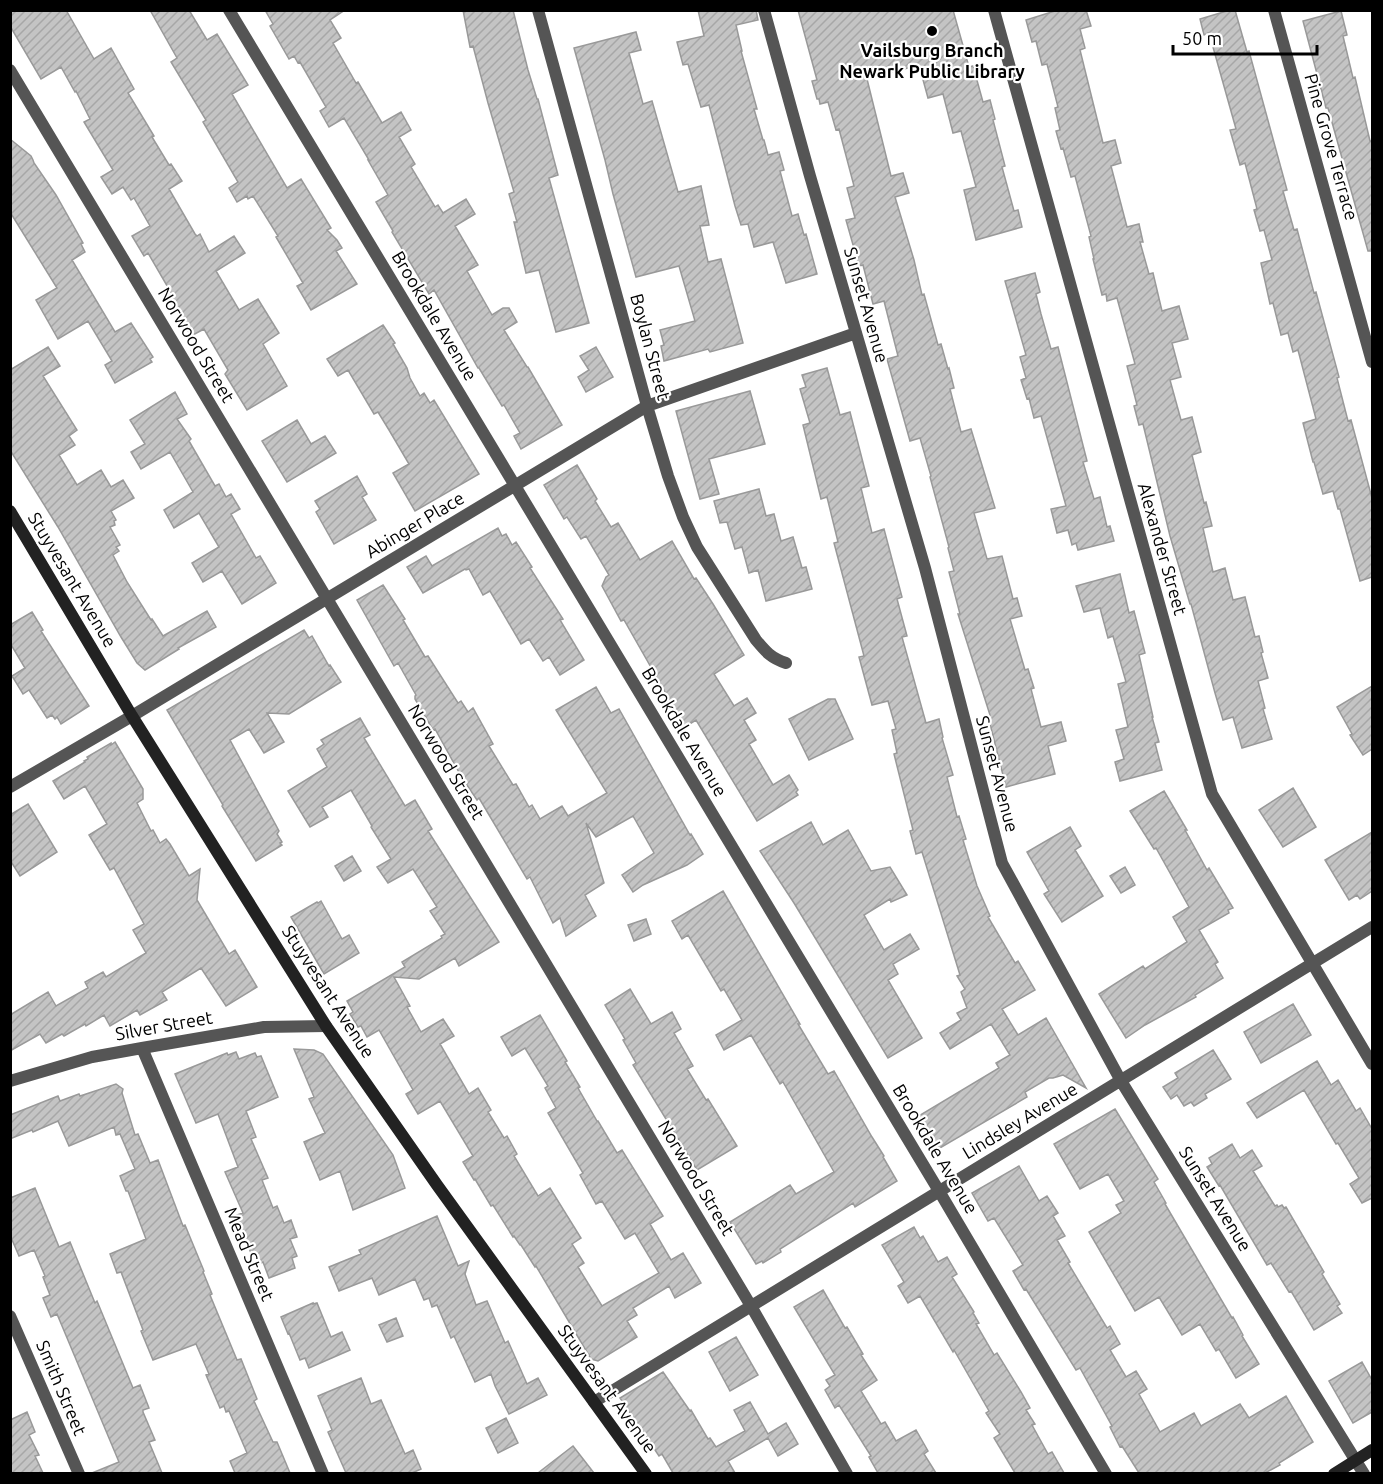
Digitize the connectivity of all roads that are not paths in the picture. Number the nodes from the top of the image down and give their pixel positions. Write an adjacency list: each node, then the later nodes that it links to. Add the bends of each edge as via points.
1 (230, 10): 10 (street, Brookdale Avenue)
2 (538, 10): 9 (street, Boylan Street)
3 (764, 10): 7 (street, Sunset Avenue)
4 (994, 10): 18 (street, Alexander Street, via 1212,794)
5 (1274, 10): 8 (street, Pine Grove Terrace)
6 (10, 70): 13 (street, Norwood Street)
7 (856, 333): 9 (street, Abinger Place); 22 (street, Sunset Avenue, via 925,568 1002,863)
8 (1372, 362)
9 (647, 406): 10 (street, Abinger Place); 14 (street, Boylan Street, via 668,476 697,547 756,640 775,660)
10 (514, 485): 13 (street, Abinger Place); 24 (street, Brookdale Avenue)
11 (10, 511): 12 (main road, Stuyvesant Avenue)
12 (15, 529): 15 (main road, Stuyvesant Avenue)
13 (327, 598): 15 (street, Abinger Place); 25 (street, Norwood Street)
14 (786, 663)
15 (132, 716): 16 (street, Abinger Place); 19 (main road, Stuyvesant Avenue)
16 (10, 787)
17 (1372, 927): 18 (street, Lindsley Avenue)
18 (1313, 964): 21 (street, Alexander Street); 22 (street, Lindsley Avenue)
19 (326, 1026): 20 (street, Silver Street, via 264,1027); 27 (main road, Stuyvesant Avenue)
20 (142, 1048): 23 (street, Silver Street, via 92,1057); 31 (street, Mead Street)
21 (1372, 1064)
22 (1121, 1081): 24 (street, Lindsley Avenue); 29 (street, Sunset Avenue)
23 (10, 1082)
24 (939, 1191): 25 (street, Lindsley Avenue); 34 (street, Brookdale Avenue)
25 (752, 1306): 27 (street, Lindsley Avenue); 33 (street, Norwood Street)
26 (10, 1316): 30 (street, Smith Street)
27 (594, 1402): 32 (main road, Stuyvesant Avenue)
28 (1372, 1450): 29 (main road)
29 (1356, 1460): 35 (main road); 36 (street, Sunset Avenue)
30 (78, 1473)
31 (323, 1473)
32 (646, 1473)
33 (847, 1473)
34 (1106, 1473)
35 (1334, 1473)
36 (1364, 1473)

